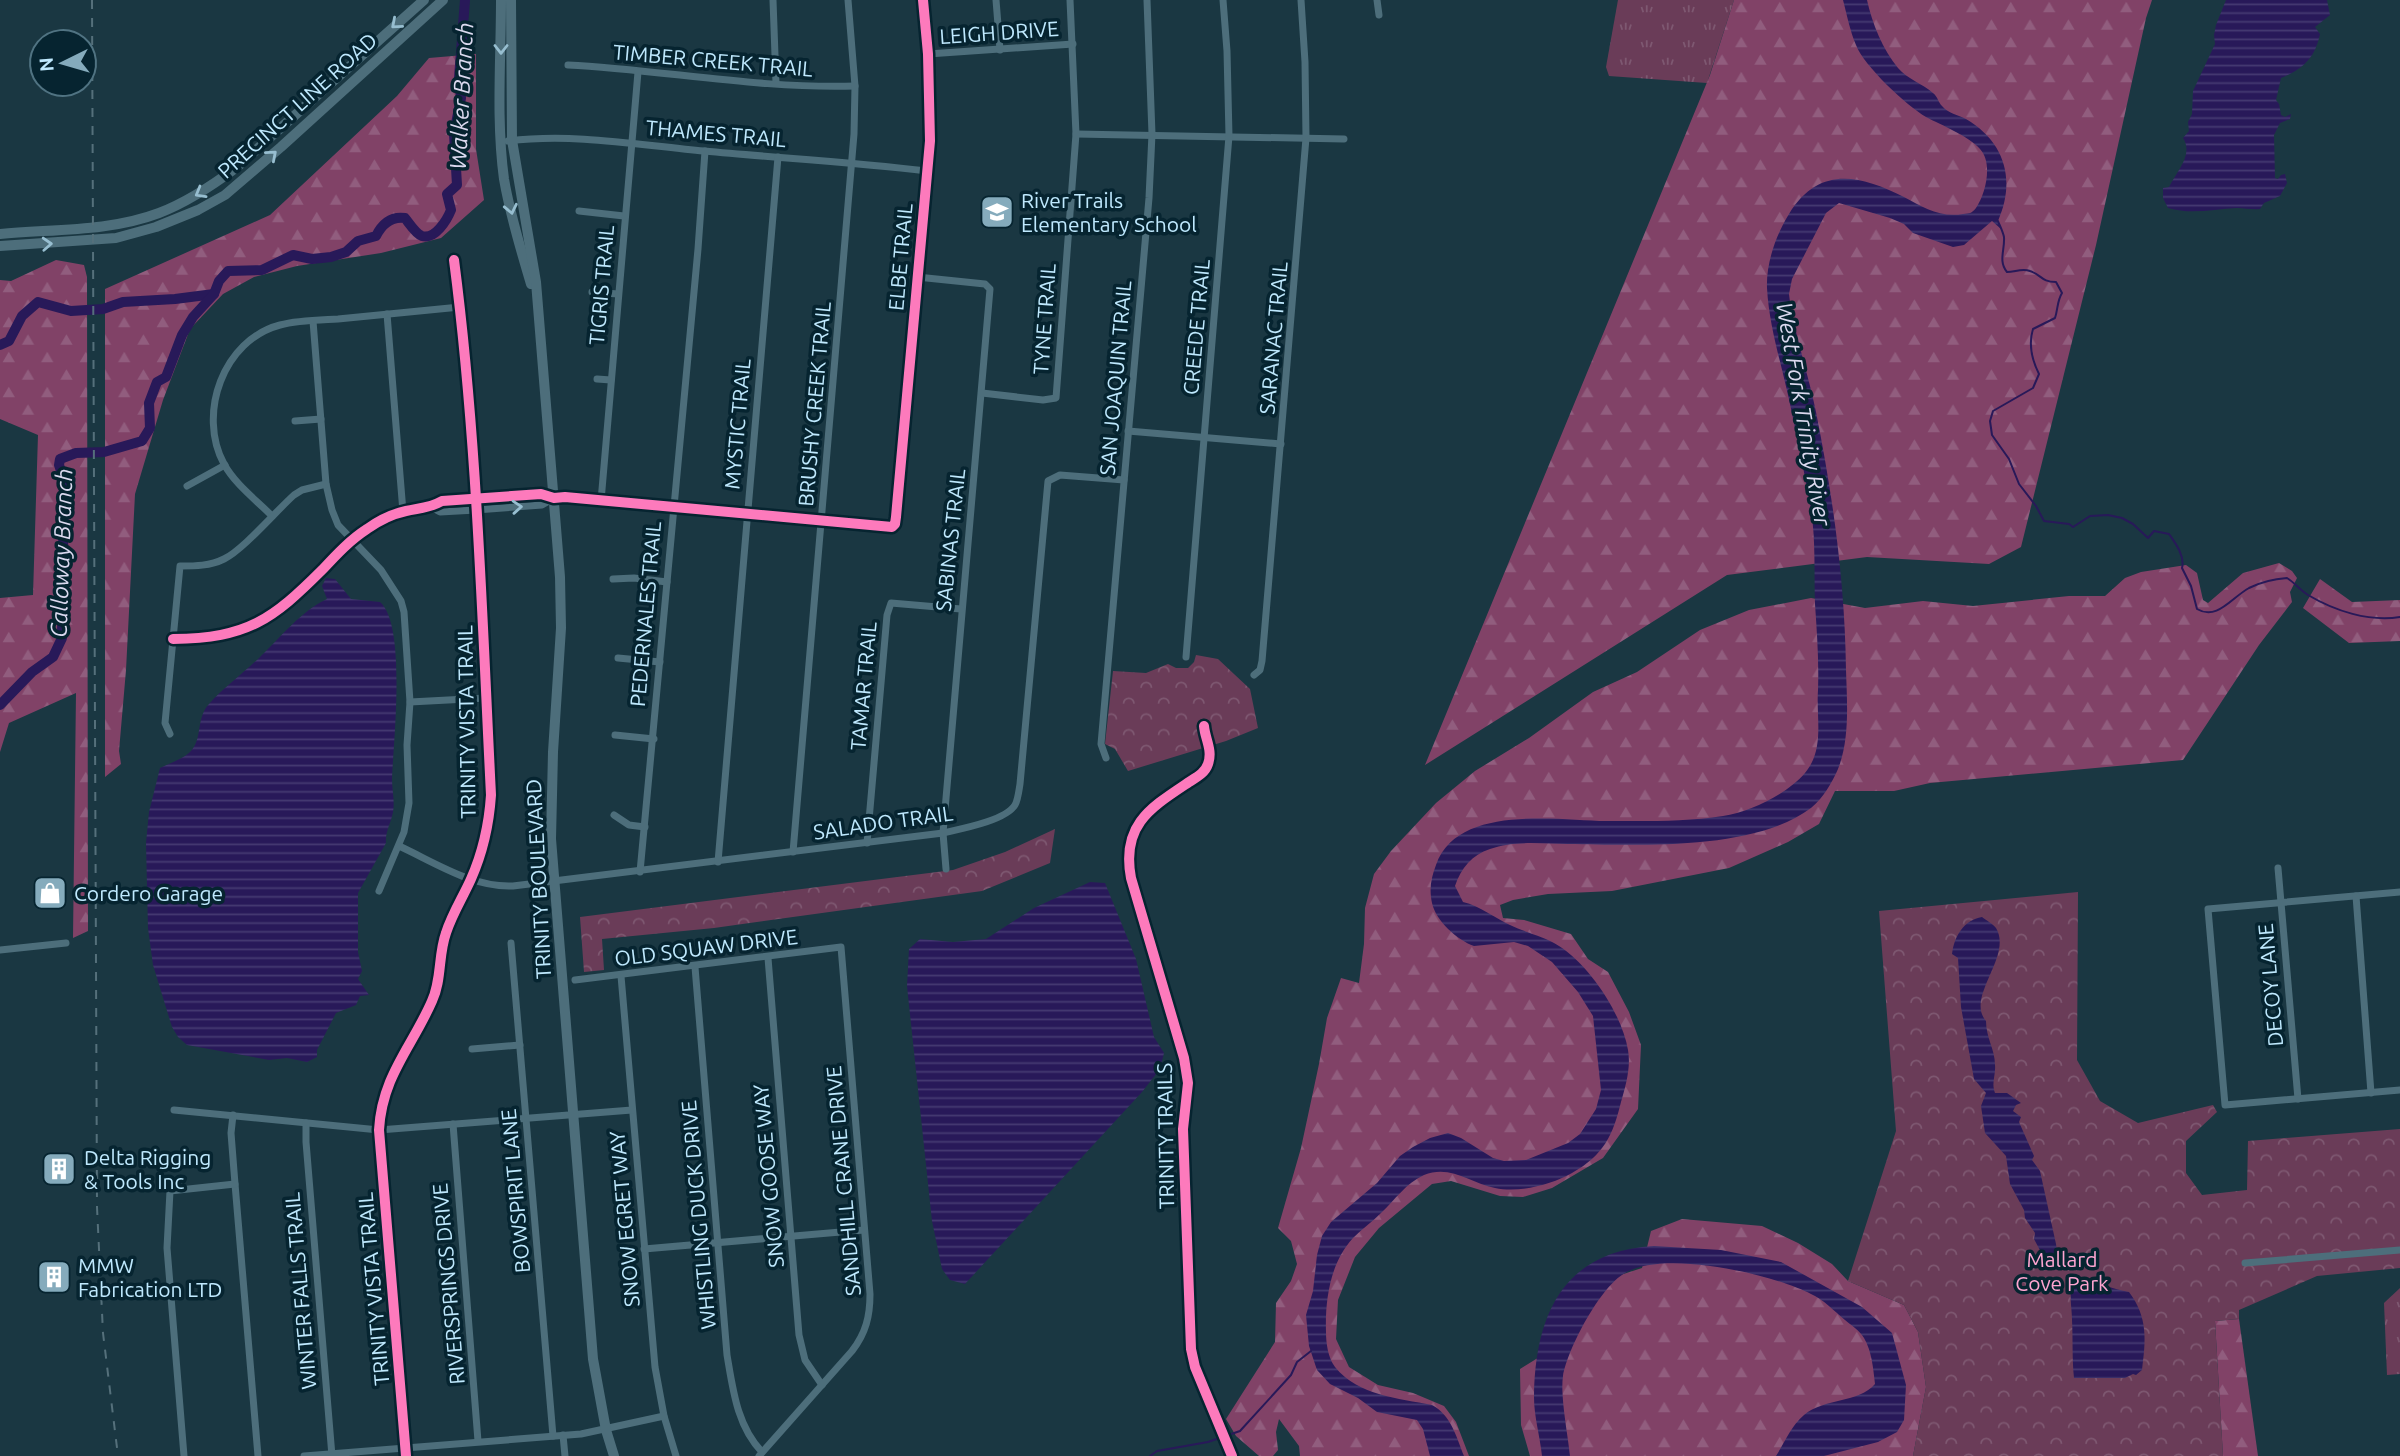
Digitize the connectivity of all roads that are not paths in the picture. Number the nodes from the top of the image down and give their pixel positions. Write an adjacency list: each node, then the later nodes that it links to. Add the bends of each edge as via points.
1 (424, 0): 34 (main road, PRECINCT LINE ROAD, one-way to 34, via 237,167)
2 (443, 0): 38 (main road, PRECINCT LINE ROAD, one-way to 2, via 233,189)
3 (501, 0): 28 (main road, TRINITY BOULEVARD, one-way to 28)
4 (511, 0): 27 (main road, TRINITY BOULEVARD)
5 (773, 0): 20 (street)
6 (848, 0): 21 (street, BRUSHY CREEK TRAIL)
7 (923, 0): 17 (street, ELBE TRAIL)
8 (996, 0): 16 (street)
9 (1070, 0): 15 (street, TYNE TRAIL)
10 (1146, 0): 23 (street, SAN JOAQUIN TRAIL)
11 (1223, 0): 24 (street, CREEDE TRAIL)
12 (1301, 0): 25 (street, SARANAC TRAIL)
13 (1377, 0): 14 (street)
14 (1379, 15)
15 (1073, 44): 16 (street, LEIGH DRIVE); 22 (street, TYNE TRAIL)
16 (1000, 50): 17 (street, LEIGH DRIVE)
17 (928, 54): 33 (street, ELBE TRAIL)
18 (568, 65): 19 (street, TIMBER CREEK TRAIL)
19 (638, 72): 20 (street, TIMBER CREEK TRAIL); 29 (street, TIGRIS TRAIL)
20 (776, 83): 21 (street, TIMBER CREEK TRAIL)
21 (855, 86): 32 (street, BRUSHY CREEK TRAIL)
22 (1076, 134): 23 (street); 52 (street, TYNE TRAIL, via 1056,398)
23 (1152, 134): 24 (street); 55 (street, SAN JOAQUIN TRAIL)
24 (1229, 136): 25 (street); 56 (street, CREEDE TRAIL)
25 (1306, 138): 26 (street); 57 (street, SARANAC TRAIL)
26 (1344, 139)
27 (512, 141): 28 (street, THAMES TRAIL); 29 (street, THAMES TRAIL, via 566,138); 46 (main road, TRINITY BOULEVARD)
28 (501, 142): 46 (main road, TRINITY BOULEVARD, one-way to 46, via 514,226)
29 (632, 143): 30 (street, THAMES TRAIL); 36 (street, TIGRIS TRAIL)
30 (705, 151): 31 (street, THAMES TRAIL); 66 (street, PEDERNALES TRAIL)
31 (778, 157): 32 (street, THAMES TRAIL); 70 (street, MYSTIC TRAIL)
32 (852, 162): 33 (street, THAMES TRAIL); 71 (street, BRUSHY CREEK TRAIL)
33 (927, 171): 43 (street, ELBE TRAIL)
34 (164, 211): 37 (main road, PRECINCT LINE ROAD); 38 (main road)
35 (579, 211): 36 (street)
36 (624, 216): 45 (street, TIGRIS TRAIL)
37 (122, 222): 39 (main road, PRECINCT LINE ROAD); 40 (main road)
38 (167, 223): 40 (main road, PRECINCT LINE ROAD)
39 (0, 234)
40 (124, 236): 41 (main road, PRECINCT LINE ROAD, one-way to 40)
41 (0, 246)
42 (454, 260): 47 (street, TRINITY VISTA TRAIL)
43 (917, 277): 52 (street, SABINAS TRAIL, via 985,284 990,289); 71 (street, ELBE TRAIL, via 895,524 884,528)
44 (592, 292): 45 (street)
45 (618, 295): 51 (street, TIGRIS TRAIL)
46 (535, 298): 63 (main road, TRINITY BOULEVARD)
47 (460, 307): 48 (street); 62 (street, TRINITY VISTA TRAIL)
48 (387, 314): 49 (street); 68 (street)
49 (313, 321): 53 (street); 58 (street, via 279,325 247,343 232,359 216,391 213,412)
50 (597, 379): 51 (street)
51 (611, 380): 64 (street, TIGRIS TRAIL)
52 (982, 393): 75 (street, SABINAS TRAIL)
53 (321, 419): 54 (street); 60 (street)
54 (295, 421)
55 (1128, 431): 56 (street); 59 (street, SAN JOAQUIN TRAIL)
56 (1204, 438): 57 (street); 77 (street, CREEDE TRAIL)
57 (1281, 444): 80 (street, SARANAC TRAIL, via 1262,661)
58 (225, 465): 61 (street); 69 (street)
59 (1124, 480): 86 (street, SAN JOAQUIN TRAIL, via 1101,744); 89 (street, SALADO TRAIL, via 1060,475 1048,481 1017,800 997,817)
60 (326, 484): 69 (street, via 302,490); 72 (street, via 334,517)
61 (187, 486)
62 (475, 498): 63 (street, via 541,494); 65 (street, via 442,501); 67 (street, TRINITY VISTA TRAIL)
63 (554, 498): 64 (street); 67 (street, one-way to 63, via 542,505); 98 (main road, TRINITY BOULEVARD, via 561,615 551,788)
64 (601, 501): 66 (street)
65 (431, 507): 67 (street, via 440,512); 68 (street)
66 (674, 508): 70 (street); 74 (street, PEDERNALES TRAIL)
67 (476, 510): 81 (street, TRINITY VISTA TRAIL)
68 (403, 512): 72 (street)
69 (271, 515): 76 (street, via 224,559 204,566 180,566)
70 (748, 515): 71 (street); 93 (street, MYSTIC TRAIL)
71 (821, 522): 92 (street, BRUSHY CREEK TRAIL)
72 (351, 540): 76 (street, via 290,602 257,624 227,635); 82 (street, via 382,570 401,601)
73 (613, 579): 74 (street)
74 (667, 582): 79 (street, PEDERNALES TRAIL)
75 (961, 609): 89 (street, SABINAS TRAIL); 90 (street, TAMAR TRAIL, via 891,603)
76 (173, 639): 83 (street, via 165,723)
77 (1186, 657)
78 (618, 658): 79 (street)
79 (660, 662): 85 (street, PEDERNALES TRAIL)
80 (1254, 676)
81 (486, 698): 82 (street); 97 (street, TRINITY VISTA TRAIL, via 490,808)
82 (410, 702): 91 (street, via 409,803)
83 (170, 734)
84 (615, 735): 85 (street)
85 (653, 739): 88 (street, PEDERNALES TRAIL)
86 (1106, 758)
87 (614, 815): 88 (street, via 629,825)
88 (645, 827): 96 (street, PEDERNALES TRAIL)
89 (943, 833): 90 (street, SALADO TRAIL); 95 (street, SABINAS TRAIL)
90 (867, 843): 92 (street, SALADO TRAIL)
91 (399, 846): 97 (street, SALADO TRAIL); 99 (street)
92 (793, 852): 93 (street, SALADO TRAIL)
93 (718, 862): 96 (street, SALADO TRAIL)
94 (2278, 868): 102 (street, DECOY LANE)
95 (946, 869)
96 (640, 872): 98 (street, SALADO TRAIL)
97 (471, 879): 98 (street, SALADO TRAIL, via 500,887); 123 (street, TRINITY VISTA TRAIL, via 446,934 431,1004 397,1062 385,1093)
98 (554, 883): 119 (main road, TRINITY BOULEVARD)
99 (379, 891)
100 (2400, 892): 101 (street)
101 (2356, 896): 102 (street); 114 (street)
102 (2281, 903): 115 (street, DECOY LANE); 115 (street, via 2208,909 2225,1105)
103 (66, 943): 106 (street)
104 (511, 943): 111 (street, BOWSPIRIT LANE)
105 (841, 947): 107 (street, OLD SQUAW DRIVE); 125 (street, SANDHILL CRANE DRIVE)
106 (0, 950)
107 (768, 958): 108 (street, OLD SQUAW DRIVE); 126 (street, SNOW GOOSE WAY)
108 (695, 967): 109 (street, OLD SQUAW DRIVE); 127 (street, WHISTLING DUCK DRIVE)
109 (621, 976): 110 (street, OLD SQUAW DRIVE); 117 (street, SNOW EGRET WAY)
110 (575, 980)
111 (520, 1045): 112 (street); 120 (street, BOWSPIRIT LANE)
112 (472, 1049)
113 (2400, 1090): 114 (street)
114 (2371, 1093): 115 (street)
115 (2298, 1099)
116 (174, 1110): 118 (street)
117 (632, 1110): 119 (street); 128 (street, SNOW EGRET WAY)
118 (233, 1115): 121 (street); 124 (street)
119 (572, 1115): 120 (street); 133 (main road, TRINITY BOULEVARD, via 593,1359)
120 (527, 1118): 122 (street); 135 (street, BOWSPIRIT LANE)
121 (306, 1123): 123 (street); 139 (street, WINTER FALLS TRAIL)
122 (453, 1124): 123 (street); 136 (street, RIVERSPRINGS DRIVE)
123 (379, 1129): 137 (street, TRINITY VISTA TRAIL)
124 (235, 1184): 140 (street, via 170,1191 168,1201 167,1248); 141 (street)
125 (864, 1230): 126 (street); 131 (street, SANDHILL CRANE DRIVE, via 868,1325 859,1343)
126 (791, 1237): 127 (street); 131 (street, SNOW GOOSE WAY, via 803,1357)
127 (717, 1242): 128 (street); 138 (street, WHISTLING DUCK DRIVE, via 732,1386 739,1415)
128 (644, 1249): 132 (street, SNOW EGRET WAY, via 654,1367)
129 (2400, 1250): 130 (street)
130 (2245, 1263)
131 (822, 1385): 138 (street, SANDHILL CRANE DRIVE)
132 (664, 1416): 133 (street); 145 (street, SNOW EGRET WAY)
133 (606, 1430): 134 (street); 144 (main road, TRINITY BOULEVARD)
134 (563, 1435): 135 (street); 143 (street)
135 (553, 1436): 136 (street)
136 (478, 1441): 137 (street)
137 (406, 1452): 139 (street)
138 (761, 1454)
139 (332, 1455): 142 (street)
140 (184, 1456)
141 (258, 1456)
142 (304, 1456)
143 (565, 1456)
144 (614, 1456)
145 (676, 1456)

